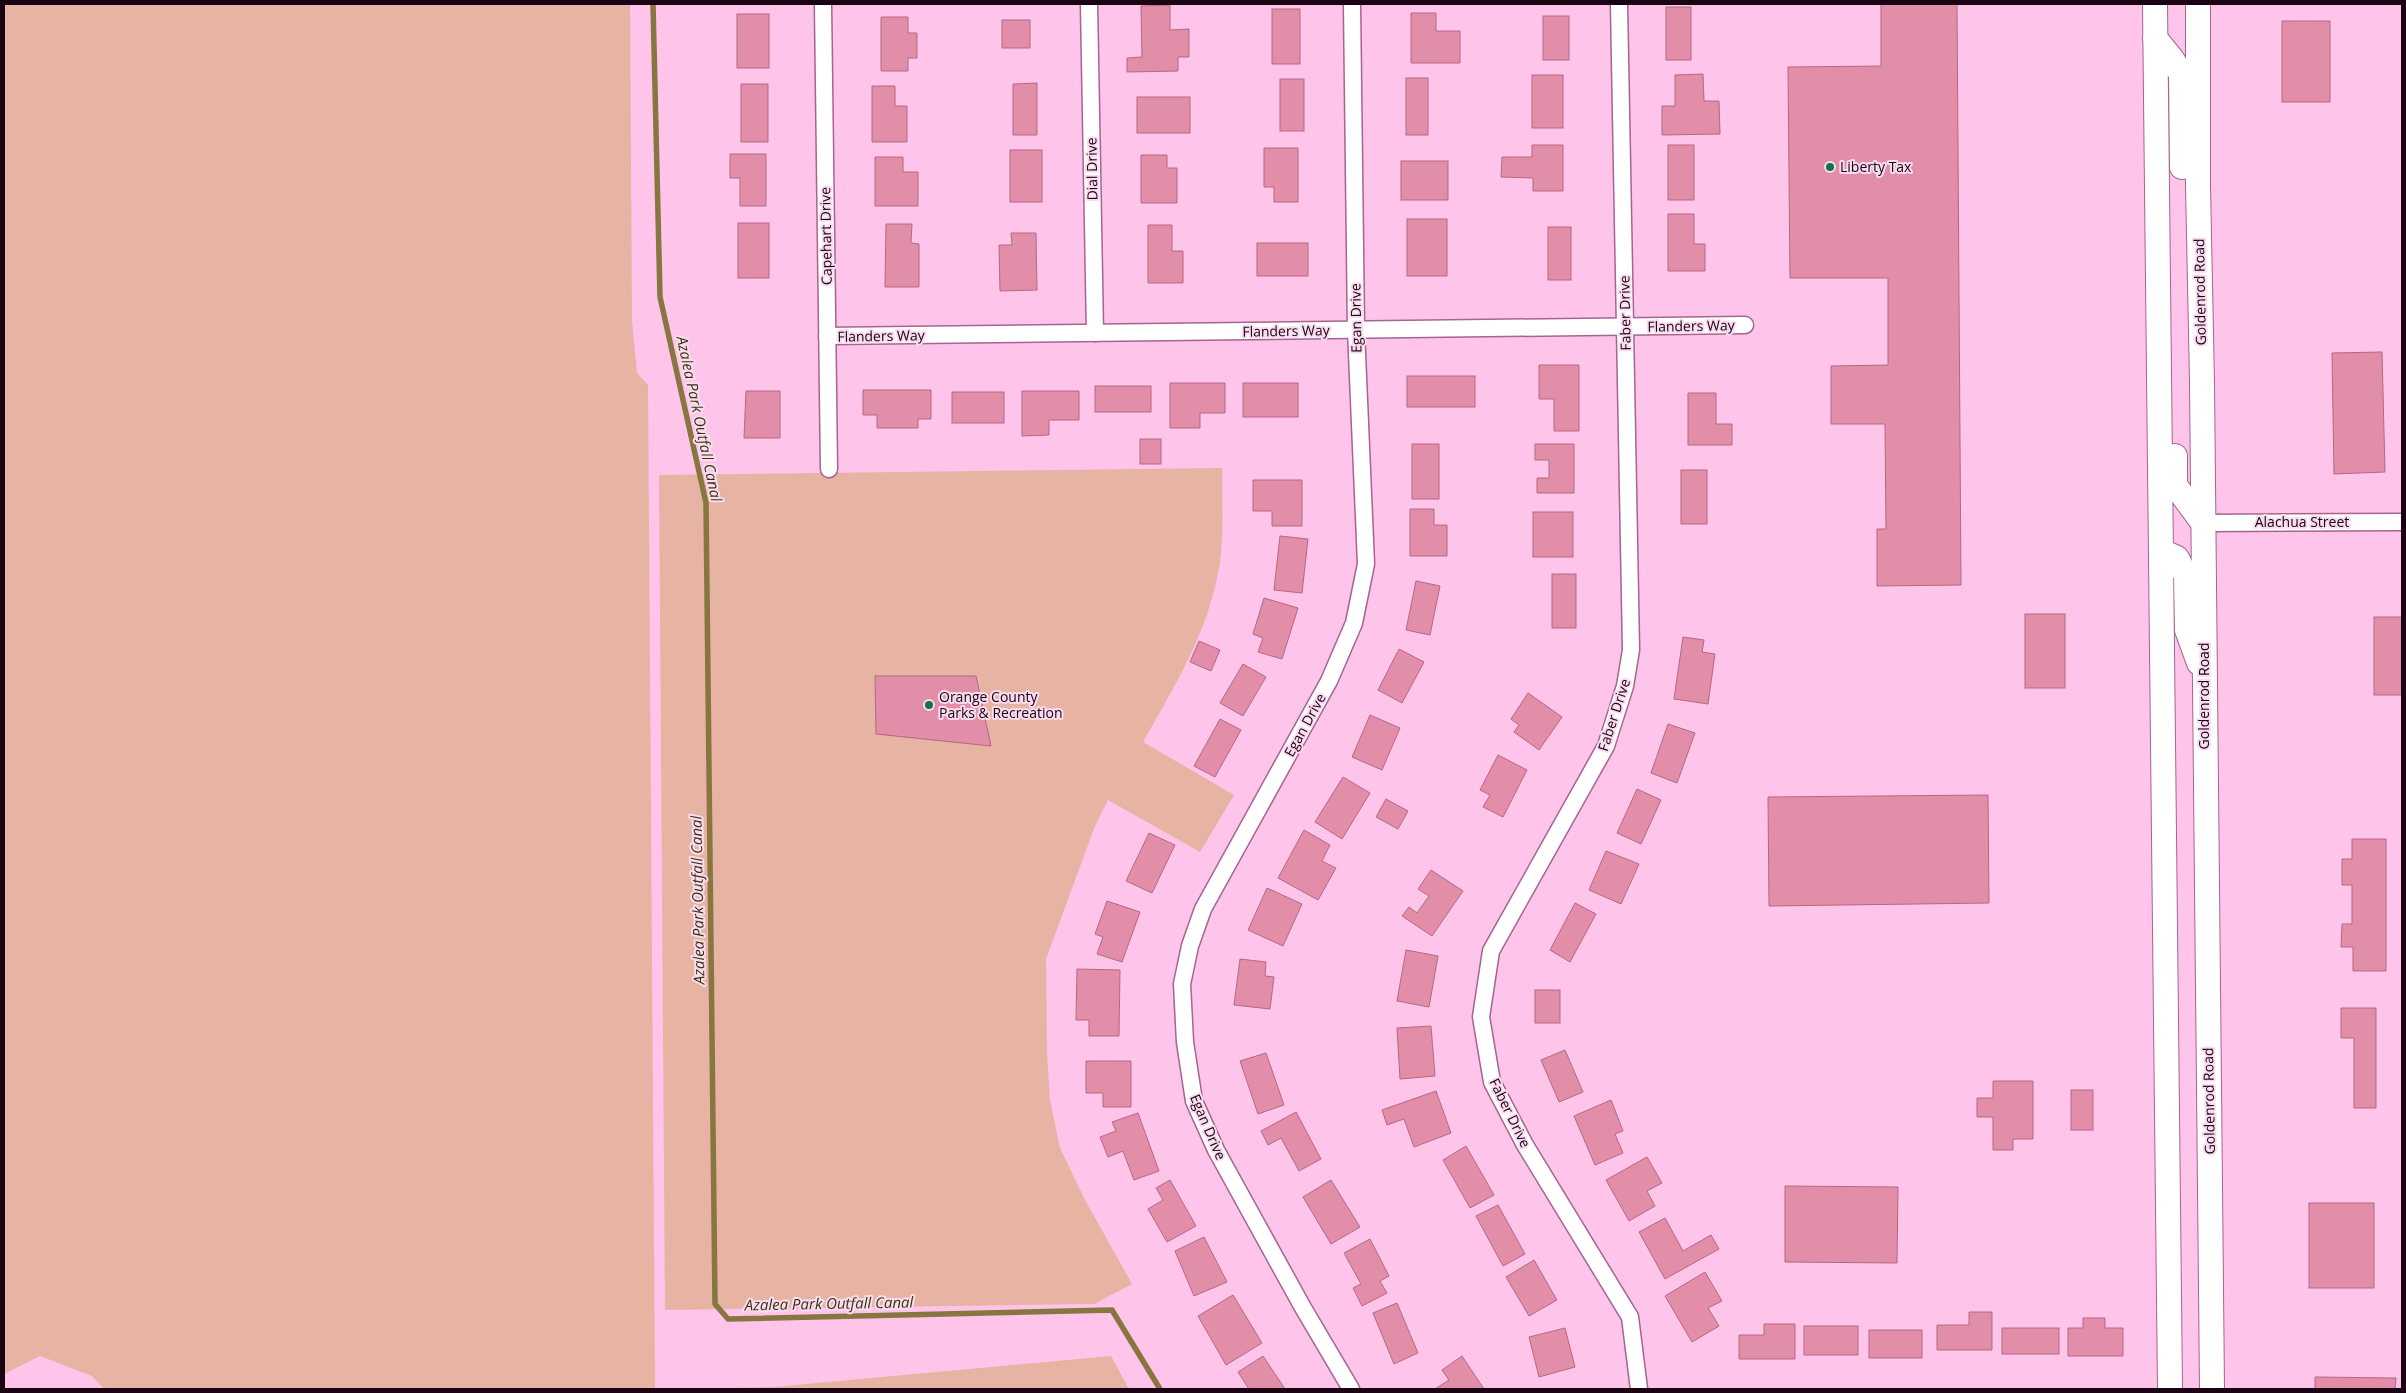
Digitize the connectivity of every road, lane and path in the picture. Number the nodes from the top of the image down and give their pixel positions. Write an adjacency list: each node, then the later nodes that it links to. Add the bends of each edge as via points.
1 (823, 4): 13 (street, Capehart Drive)
2 (1089, 4): 12 (street, Dial Drive)
3 (1352, 4): 11 (street, Egan Drive)
4 (1619, 4): 10 (street, Faber Drive)
5 (2155, 4): 7 (main road)
6 (2198, 4): 8 (main road, Goldenrod Road)
7 (2156, 38): 8 (main road, via 2181,74 2182,175); 14 (main road)
8 (2198, 185): 17 (main road, Goldenrod Road)
9 (1745, 326): 10 (street, Flanders Way)
10 (1625, 327): 11 (street, Flanders Way); 21 (street, Faber Drive, via 1631,650 1626,686 1606,746 1491,951 1481,1017 1492,1082 1525,1145 1630,1317)
11 (1356, 330): 12 (street, Flanders Way); 20 (street, Egan Drive, via 1366,564 1354,623 1329,681 1203,910 1190,946 1182,984 1185,1042 1194,1101 1216,1150)
12 (1095, 333): 13 (street, Flanders Way)
13 (827, 336): 15 (street, Capehart Drive)
14 (2160, 404): 17 (main road, via 2176,448 2175,485); 18 (main road)
15 (829, 469)
16 (2402, 522): 17 (street, Alachua Street)
17 (2203, 523): 19 (main road, Goldenrod Road)
18 (2161, 551): 19 (main road, via 2177,558 2186,576 2187,630); 22 (main road)
19 (2204, 679): 23 (main road, Goldenrod Road)
20 (1352, 1389)
21 (1639, 1389)
22 (2170, 1389)
23 (2212, 1389)

